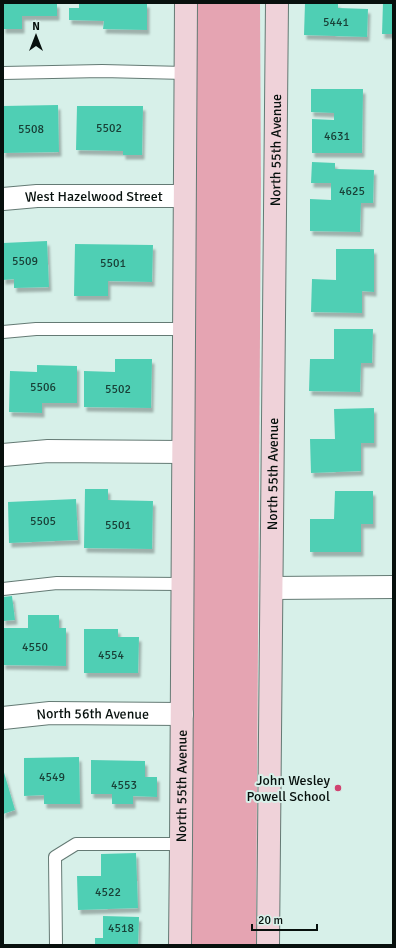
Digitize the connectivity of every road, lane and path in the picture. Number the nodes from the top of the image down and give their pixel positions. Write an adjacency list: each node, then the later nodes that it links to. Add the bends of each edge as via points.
1 (186, 3): 4 (street, North 55th Avenue)
2 (277, 3): 13 (street, North 55th Avenue)
3 (3, 73): 4 (lane)
4 (185, 73): 5 (street, North 55th Avenue)
5 (184, 196): 6 (street, West Hazelwood Street, via 37,196); 7 (street, North 55th Avenue)
6 (3, 199)
7 (184, 329): 8 (lane, via 36,329); 9 (street, North 55th Avenue)
8 (3, 332)
9 (183, 452): 10 (street, via 48,451); 11 (street, North 55th Avenue)
10 (3, 455)
11 (182, 584): 14 (lane, via 57,583); 15 (street, North 55th Avenue)
12 (393, 587): 13 (street)
13 (272, 588): 20 (street, North 55th Avenue)
14 (3, 589)
15 (182, 714): 16 (street, North 56th Avenue, via 50,713); 17 (street, North 55th Avenue)
16 (3, 718)
17 (181, 844): 18 (lane, via 76,844 55,857); 19 (street, North 55th Avenue)
18 (56, 945)
19 (180, 945)
20 (268, 945)

